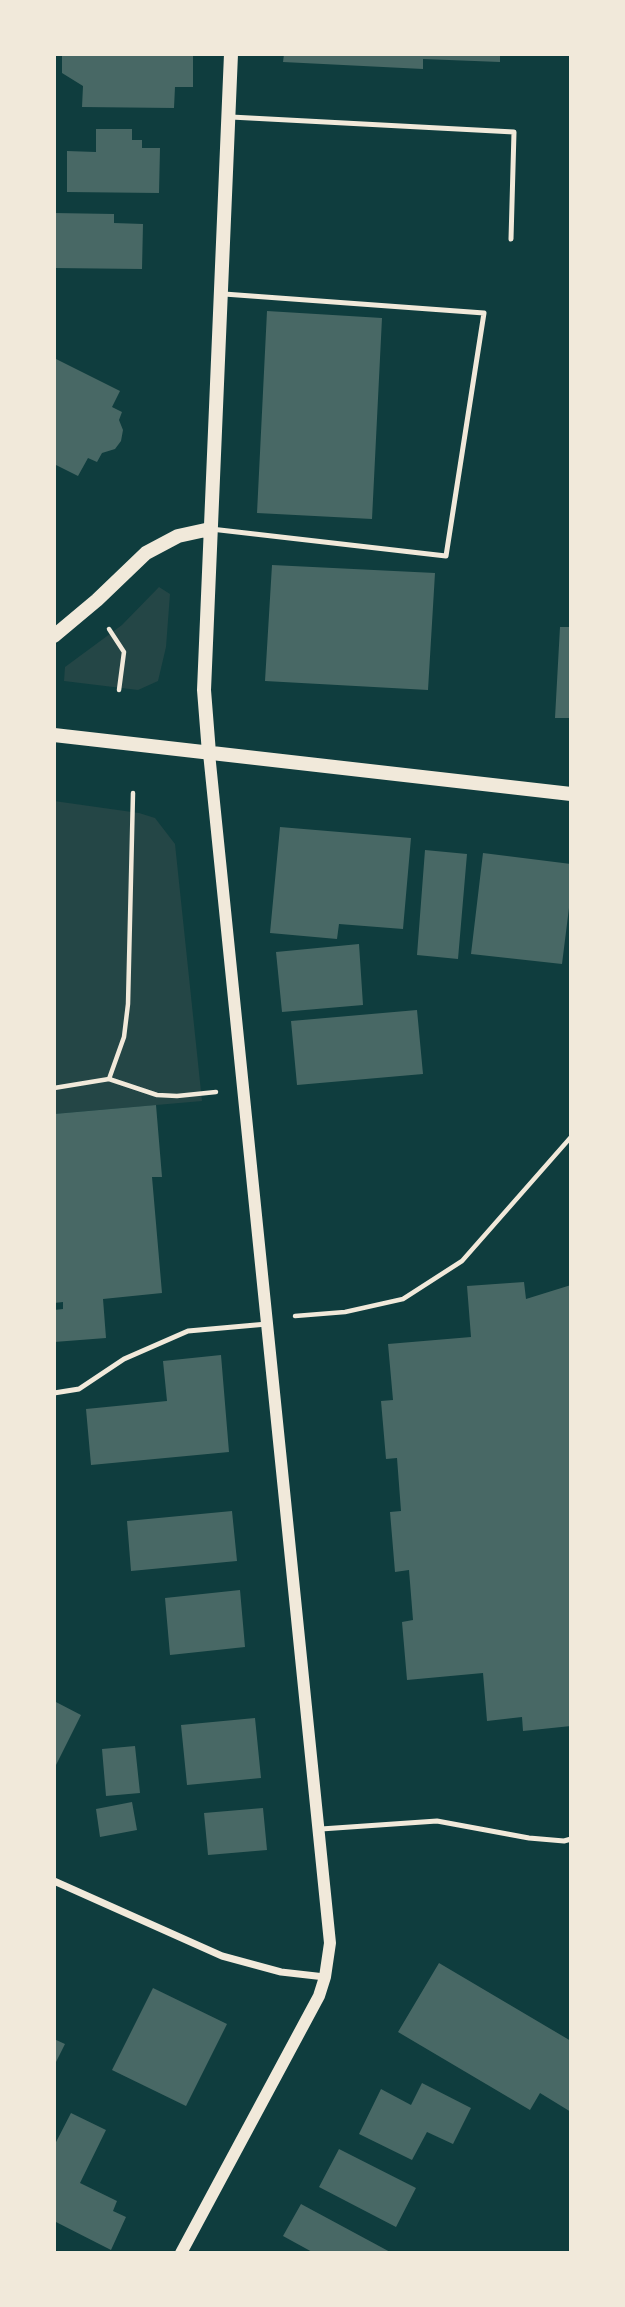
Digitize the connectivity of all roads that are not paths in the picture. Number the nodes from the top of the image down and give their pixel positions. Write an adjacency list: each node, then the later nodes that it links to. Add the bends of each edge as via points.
1 (231, 54): 2 (main road)
2 (228, 117): 3 (lane, via 514,132); 4 (main road)
3 (510, 239)
4 (221, 294): 5 (main road); 5 (lane, via 484,313 446,556)
5 (210, 529): 6 (main road, via 178,536 146,553); 8 (main road, via 204,690)
6 (54, 636)
7 (54, 734): 8 (main road)
8 (209, 753): 9 (main road); 10 (street)
9 (571, 794)
10 (267, 1321): 11 (lane, via 188,1331 124,1359 79,1389); 12 (street)
11 (54, 1393)
12 (319, 1829): 13 (lane, via 438,1821 519,1836); 15 (street, via 330,1943)
13 (571, 1839)
14 (54, 1881): 15 (street, via 222,1956 281,1972)
15 (325, 1977): 16 (street)
16 (181, 2253)

